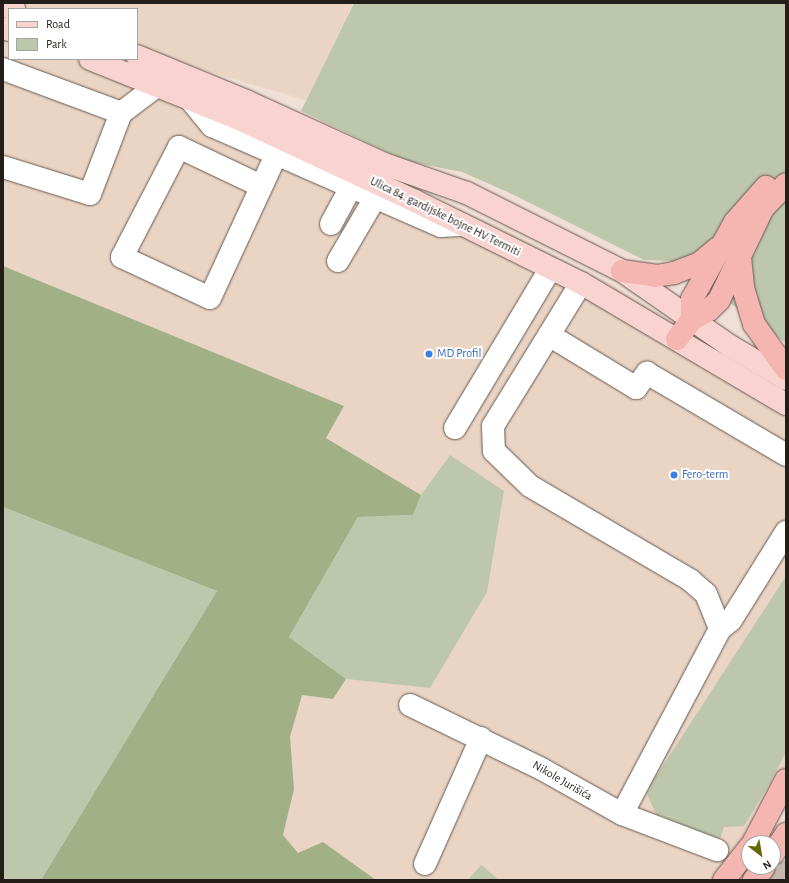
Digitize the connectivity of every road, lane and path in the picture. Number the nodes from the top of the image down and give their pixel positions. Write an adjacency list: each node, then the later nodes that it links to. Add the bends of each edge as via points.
1 (138, 56): 20 (main road, Ulica 84. gardijske bojne HV Termiti, via 246,101 384,164 466,193)
2 (93, 60): 4 (main road, Ulica 84. gardijske bojne HV Termiti)
3 (3, 69): 6 (street)
4 (158, 85): 5 (main road, Ulica 84. gardijske bojne HV Termiti); 6 (street)
5 (190, 98): 7 (street, via 212,126); 15 (main road, Ulica 84. gardijske bojne HV Termiti)
6 (121, 113): 8 (street, via 90,194)
7 (276, 155): 11 (street); 12 (street)
8 (3, 167)
9 (786, 169): 16 (highway, via 750,203)
10 (786, 184): 17 (highway, via 763,208)
11 (261, 186): 11 (street, via 210,298 122,257 179,147)
12 (351, 187): 13 (street); 14 (street)
13 (375, 198): 15 (street, via 441,226); 18 (street)
14 (331, 224)
15 (463, 225): 19 (main road, Ulica 84. gardijske bojne HV Termiti)
16 (722, 244): 20 (highway, via 700,263 674,273 656,276); 22 (highway, via 692,299)
17 (740, 257): 22 (highway, via 719,300 709,310); 25 (highway, via 743,288 754,324)
18 (338, 261)
19 (550, 269): 21 (main road, Ulica 84. gardijske bojne HV Termiti); 28 (street)
20 (622, 271): 22 (main road, Ulica 84. gardijske bojne HV Termiti)
21 (581, 283): 23 (street); 24 (main road, Ulica 84. gardijske bojne HV Termiti)
22 (692, 319): 24 (highway); 26 (main road, Ulica 84. gardijske bojne HV Termiti)
23 (549, 335): 29 (street, via 636,388 647,373); 31 (street, via 493,426 494,451 530,486 690,580 706,594)
24 (678, 340): 27 (main road, Ulica 84. gardijske bojne HV Termiti)
25 (786, 369)
26 (786, 379)
27 (786, 404)
28 (454, 428)
29 (786, 455)
30 (786, 532): 31 (street, via 731,620)
31 (720, 629): 35 (street)
32 (410, 705): 33 (street, Nikole Jurišića)
33 (482, 738): 35 (street, Nikole Jurišića); 39 (street)
34 (786, 780): 36 (highway)
35 (622, 814): 37 (street, Nikole Jurišića)
36 (757, 835)
37 (717, 850)
38 (741, 858): 40 (highway)
39 (425, 864)
40 (724, 880)

